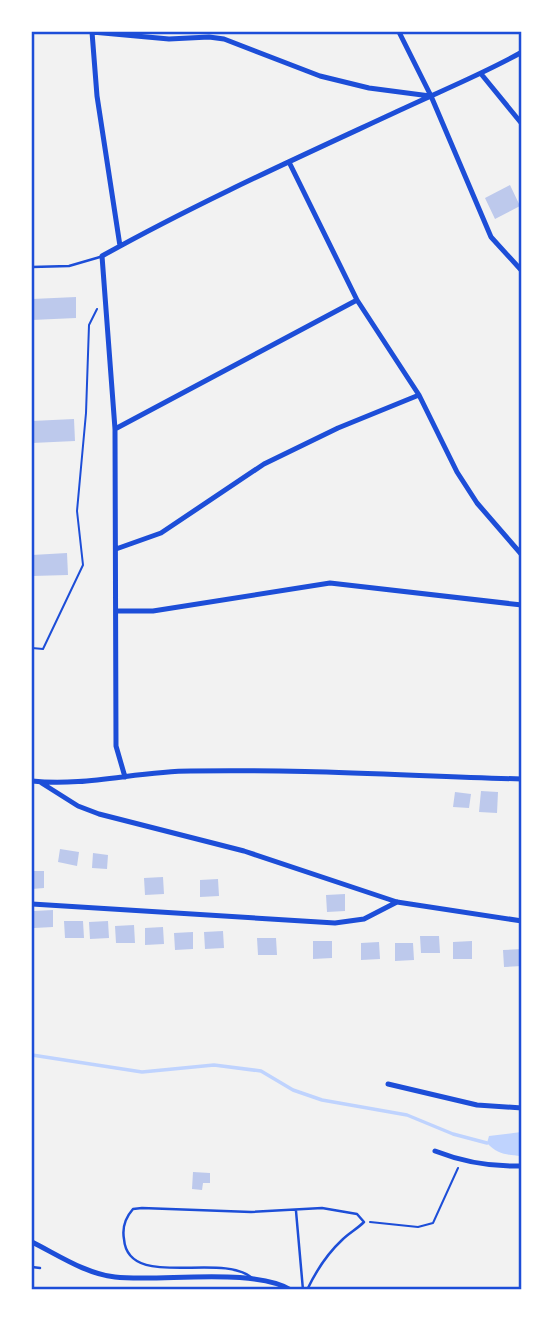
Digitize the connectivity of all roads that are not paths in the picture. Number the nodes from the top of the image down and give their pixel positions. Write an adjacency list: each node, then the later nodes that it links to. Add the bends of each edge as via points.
1 (92, 32): 3 (street); 9 (street)
2 (399, 32): 6 (street)
3 (113, 33): 6 (street, via 224,39 320,76)
4 (522, 52): 5 (street)
5 (482, 75): 6 (street); 7 (street)
6 (430, 96): 8 (street); 12 (street, via 491,237)
7 (522, 124)
8 (289, 162): 9 (street); 13 (street)
9 (120, 246): 10 (street)
10 (102, 256): 11 (lane, via 69,266); 15 (street)
11 (32, 267)
12 (522, 271)
13 (357, 300): 14 (street); 15 (street)
14 (419, 395): 16 (street, via 264,464 160,533); 17 (street, via 457,472)
15 (115, 429): 16 (street)
16 (116, 549): 19 (street)
17 (522, 555)
18 (522, 605): 19 (street, via 330,583 153,611)
19 (116, 611): 20 (street, via 116,746)
20 (125, 777): 21 (street, via 189,771); 23 (street)
21 (522, 779)
22 (32, 781): 23 (street)
23 (40, 782): 24 (street, via 99,814 244,851)
24 (397, 902): 25 (street, via 364,919 335,923); 26 (street)
25 (32, 904)
26 (522, 921)
27 (388, 1084): 28 (street, via 477,1105)
28 (522, 1108)
29 (435, 1150): 30 (street, via 461,1160)
30 (522, 1166)
31 (296, 1210): 35 (lane, via 142,1208 128,1215 124,1246 139,1263 163,1268 231,1268); 37 (lane); 37 (lane, via 350,1212 364,1222 342,1239)
32 (32, 1242): 35 (street, via 94,1272 115,1277)
33 (32, 1267): 34 (lane)
34 (40, 1268)
35 (254, 1280): 36 (street)
36 (291, 1290)
37 (305, 1290)

